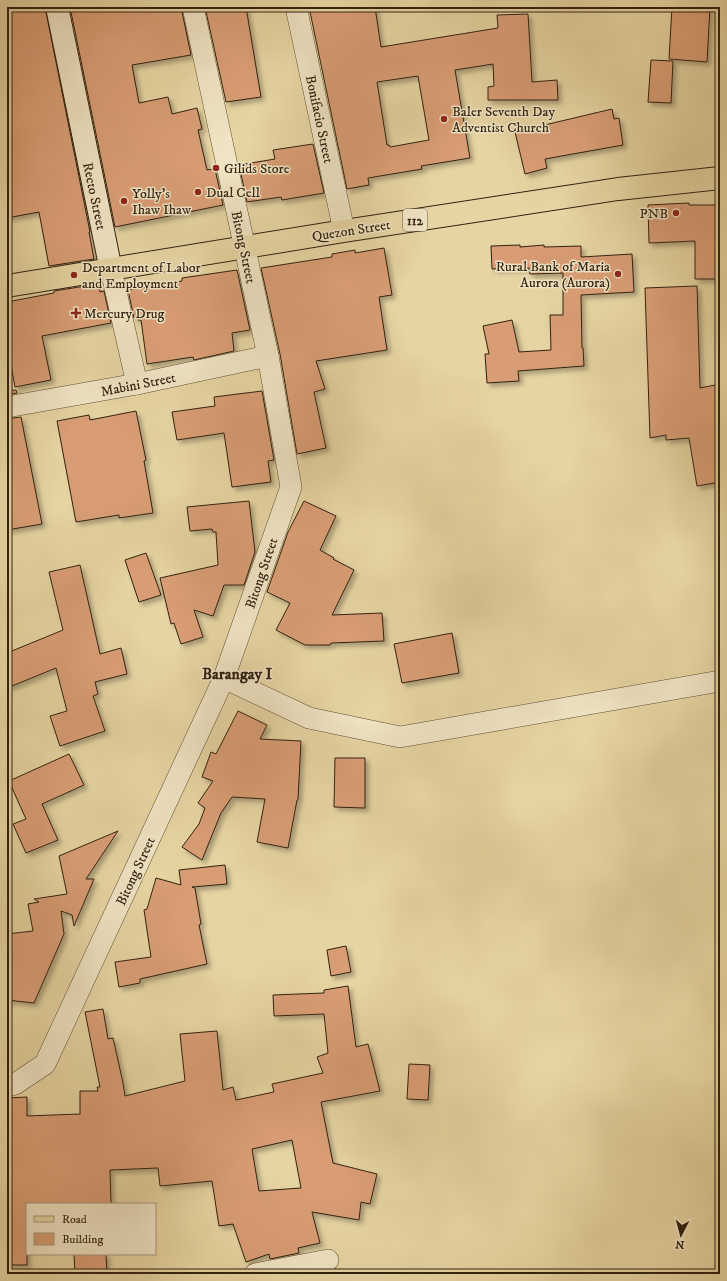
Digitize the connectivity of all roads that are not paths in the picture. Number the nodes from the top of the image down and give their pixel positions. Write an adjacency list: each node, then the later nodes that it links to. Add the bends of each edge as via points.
1 (57, 7): 7 (street, Recto Street)
2 (193, 7): 6 (street, Bitong Street)
3 (296, 7): 5 (street, Bonifacio Street)
4 (720, 178): 5 (main road, Quezon Street / 112, via 618,189)
5 (344, 231): 6 (main road, Quezon Street / 112)
6 (244, 248): 7 (main road, Quezon Street / 112); 9 (street, Bitong Street)
7 (110, 270): 8 (main road, Quezon Street / 112); 10 (street, Recto Street)
8 (7, 286)
9 (268, 356): 10 (street, Mabini Street); 12 (street, Bitong Street, via 292,487)
10 (137, 384): 11 (street, Mabini Street)
11 (7, 407)
12 (224, 678): 13 (street, via 310,718 400,737); 14 (street, Bitong Street, via 46,1064)
13 (720, 681)
14 (7, 1086)
15 (328, 1260): 16 (street)
16 (255, 1274)

